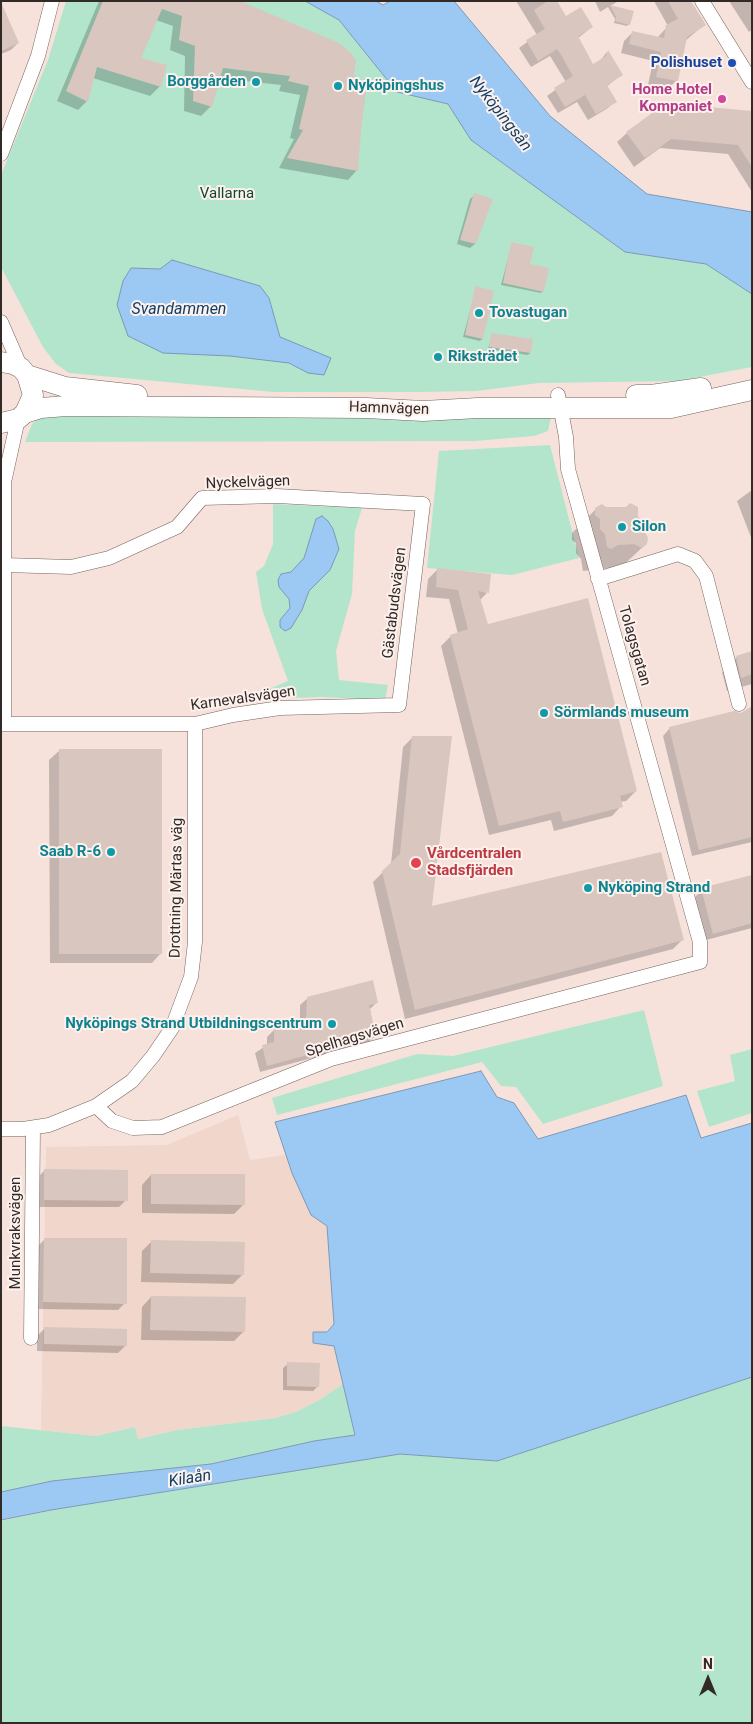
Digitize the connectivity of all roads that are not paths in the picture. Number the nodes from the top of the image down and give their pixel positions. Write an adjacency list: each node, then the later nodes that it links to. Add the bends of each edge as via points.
1 (52, 1): 4 (street, via 38,56)
2 (702, 1): 3 (street)
3 (752, 82)
4 (1, 154)
5 (1, 322): 7 (street)
6 (1, 362): 7 (main road, Hamnvägen, via 13,364)
7 (24, 372): 10 (main road, Hamnvägen, via 65,387 158,398); 11 (main road, via 32,395)
8 (752, 376): 10 (main road, Hamnvägen, via 687,391)
9 (752, 390): 10 (main road, Hamnvägen, via 670,408)
10 (559, 402): 11 (main road, Hamnvägen, via 423,411 66,406 41,408); 16 (street, Tolagsgatan, via 568,468)
11 (14, 419): 13 (street)
12 (1, 465): 13 (street)
13 (4, 481): 15 (street)
14 (423, 504): 15 (street, Nyckelvägen, via 277,496 202,498 176,527 109,558 71,567); 18 (street, Gästabudsvägen)
15 (4, 565): 19 (street)
16 (598, 578): 17 (street, via 678,554 695,561 706,576); 21 (street, Tolagsgatan, via 700,942)
17 (739, 704)
18 (399, 705): 20 (street, Karnevalsvägen, via 280,708)
19 (3, 724): 20 (street, Karnevalsvägen)
20 (195, 724): 22 (street, Drottning Märtas väg, via 195,942 190,977 172,1028 153,1056 132,1081)
21 (700, 962): 22 (street, Spelhagsvägen, via 332,1059 162,1128 126,1126 112,1121)
22 (96, 1106): 23 (street)
23 (33, 1128): 24 (street); 25 (street, Munkvraksvägen)
24 (1, 1129)
25 (32, 1338)

